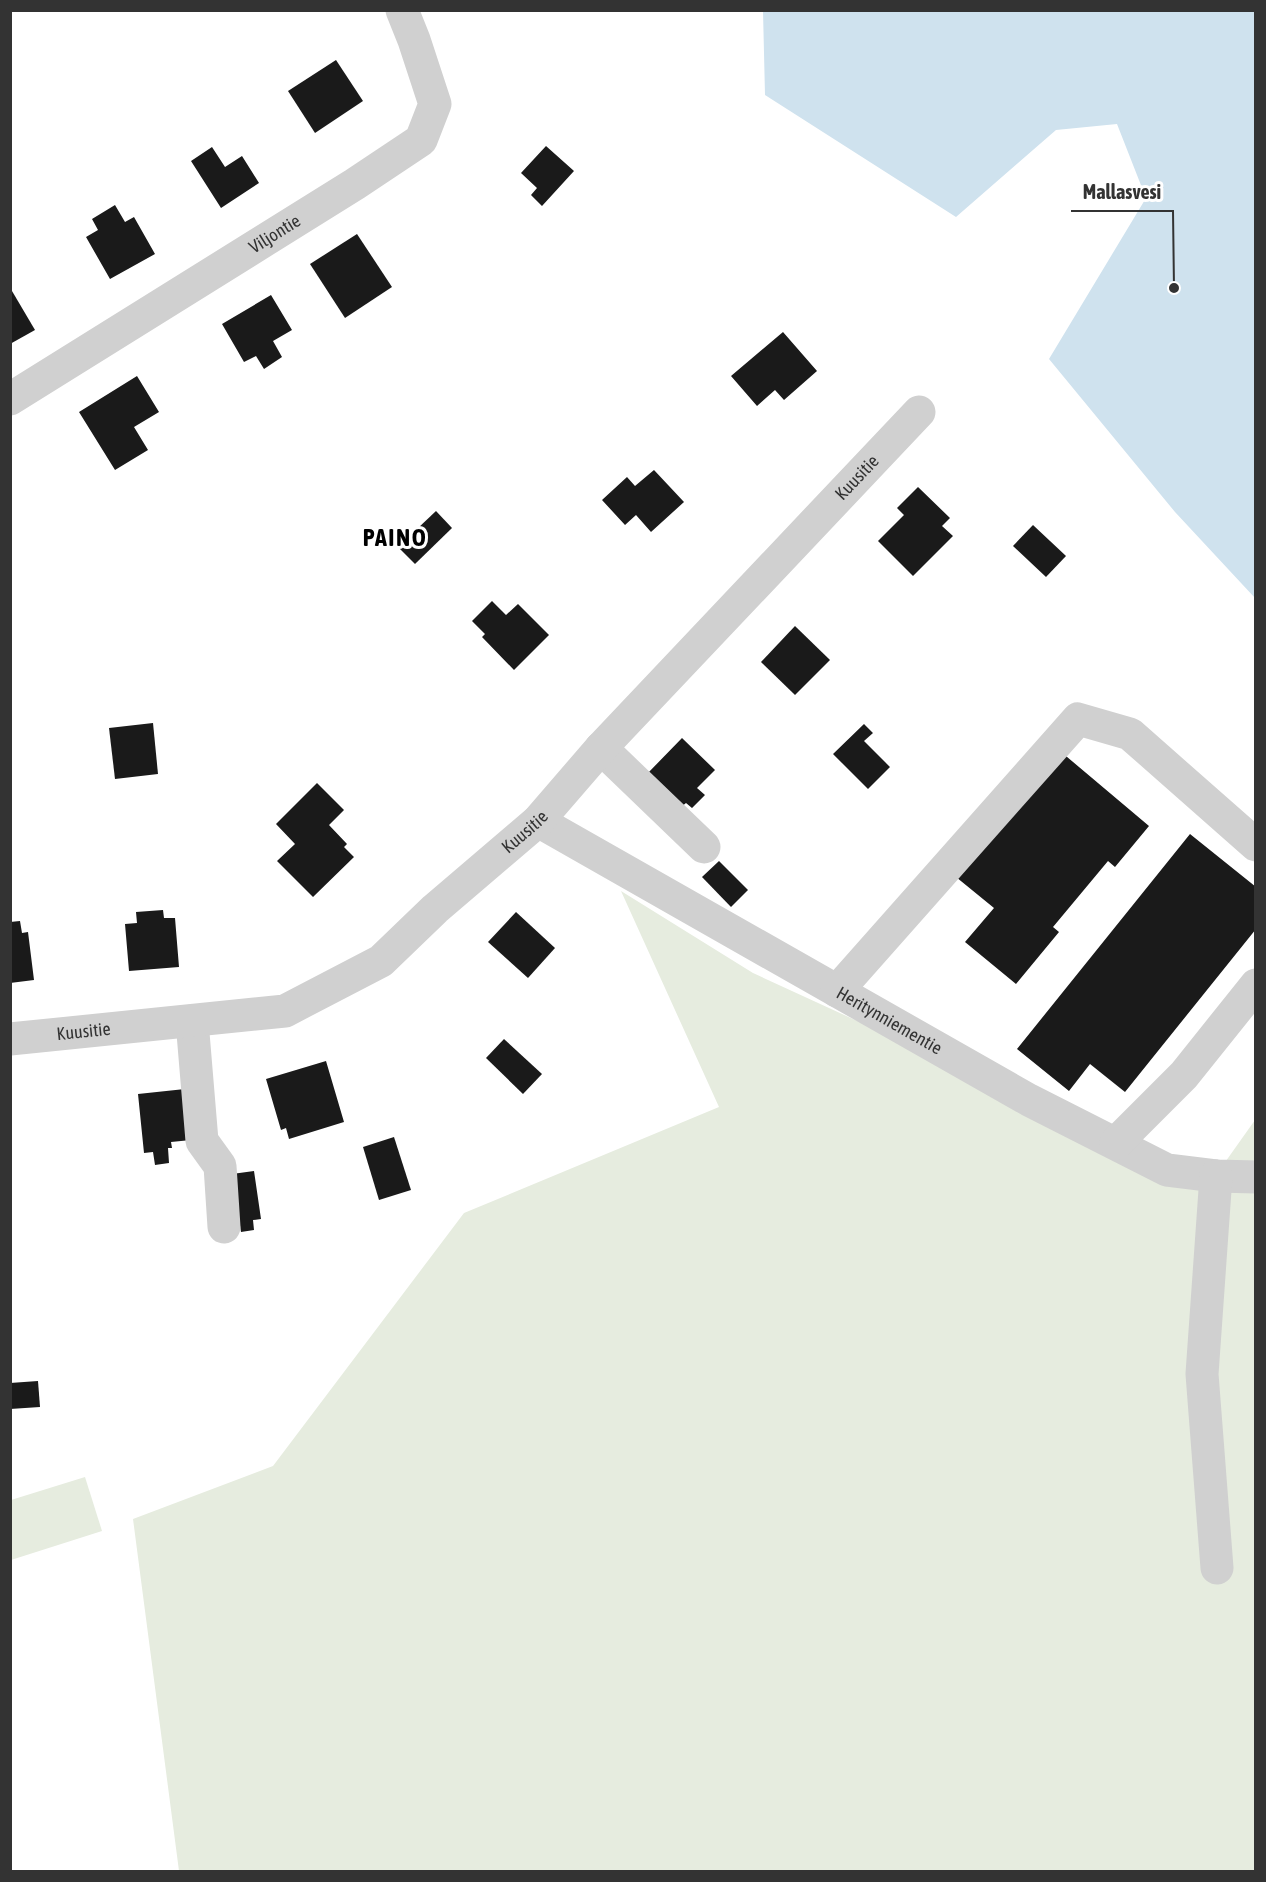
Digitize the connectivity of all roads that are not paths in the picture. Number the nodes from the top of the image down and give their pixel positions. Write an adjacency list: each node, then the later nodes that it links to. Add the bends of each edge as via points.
1 (402, 10): 2 (street, Viljontie, via 435,104 421,140)
2 (10, 399)
3 (919, 412): 4 (street, Kuusitie)
4 (601, 748): 5 (street, Kuusitie); 7 (street)
5 (538, 820): 9 (street, Heritynniementie); 10 (street, Kuusitie, via 381,961 285,1011)
6 (1256, 845): 9 (street, via 1130,734 1078,719)
7 (704, 848)
8 (1256, 986): 12 (street, via 1184,1074)
9 (837, 991): 12 (street, Heritynniementie, via 1029,1100)
10 (192, 1021): 11 (street, Kuusitie); 15 (street, via 202,1141 220,1166)
11 (10, 1039)
12 (1116, 1143): 13 (street, Heritynniementie, via 1167,1170)
13 (1216, 1176): 14 (street, Heritynniementie); 16 (street, via 1202,1374)
14 (1256, 1178)
15 (224, 1227)
16 (1217, 1568)

